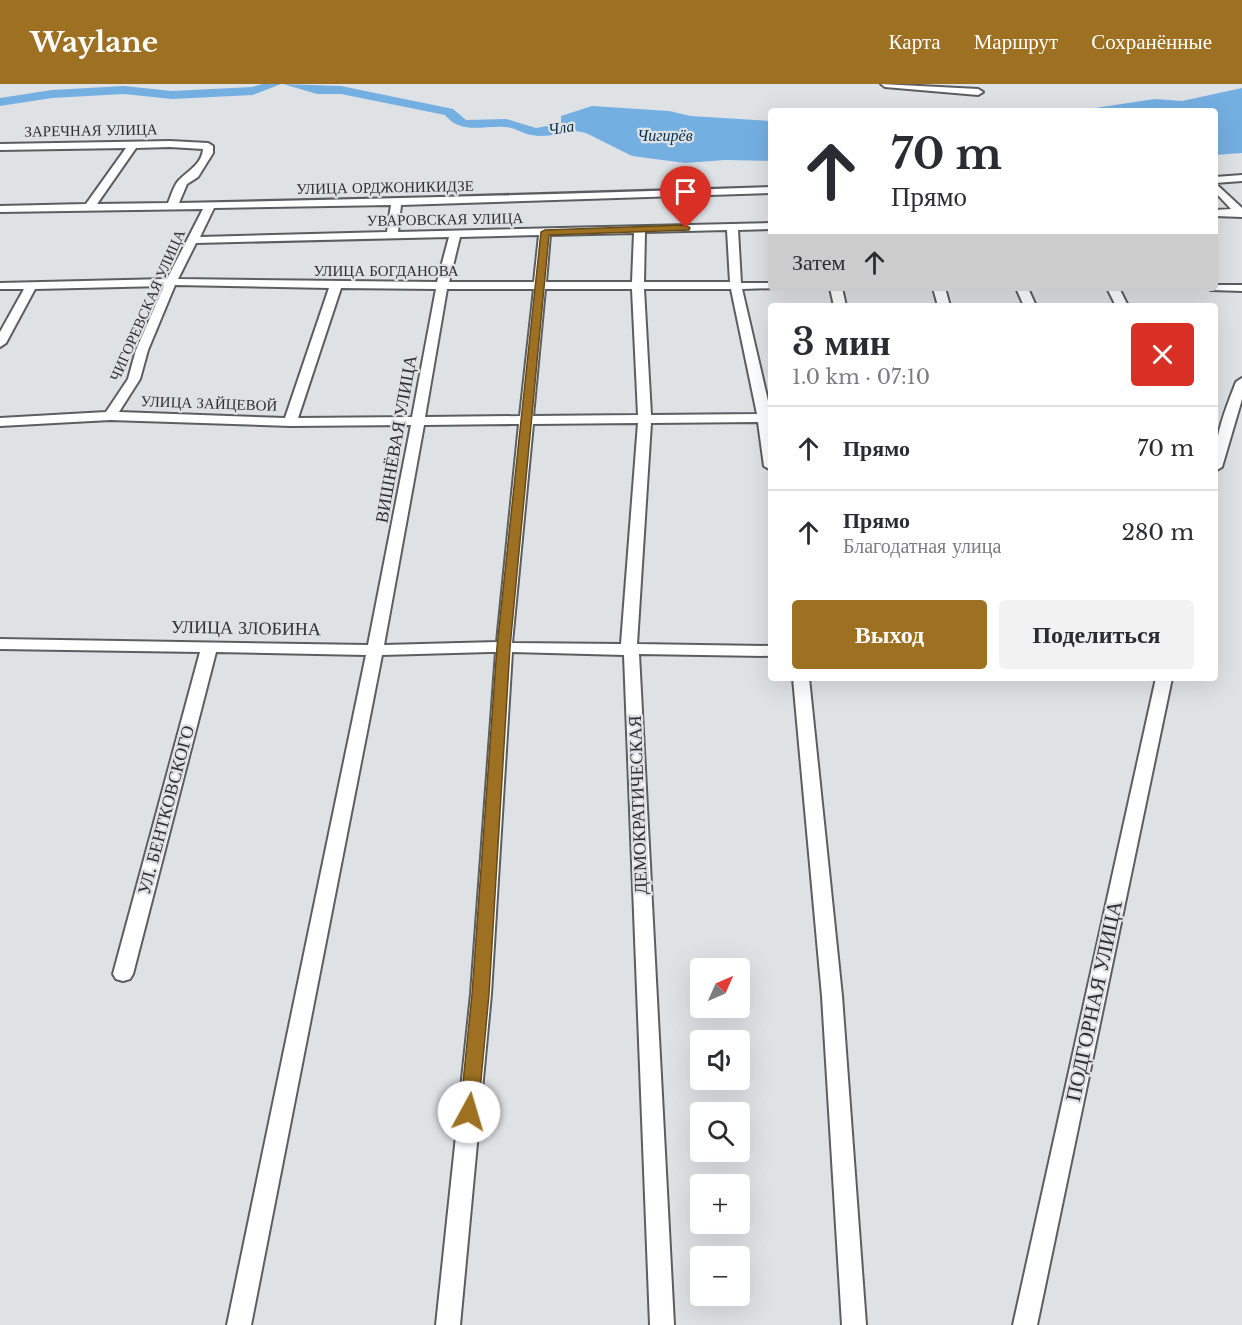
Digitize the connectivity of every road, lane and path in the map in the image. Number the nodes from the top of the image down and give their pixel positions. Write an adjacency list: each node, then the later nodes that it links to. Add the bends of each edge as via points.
1 (885, 84): 2 (street)
2 (978, 92)
3 (133, 145): 4 (street, ЗАРЕЧНАЯ УЛИЦА); 10 (street, ЗАРЕЧНАЯ УЛИЦА, via 208,146 208,153 194,175 183,182); 12 (street)
4 (0, 147)
5 (1242, 178): 6 (street)
6 (1218, 180)
7 (1218, 189): 15 (street)
8 (768, 190): 9 (street, УЛИЦА ОРДЖОНИКИДЗЕ)
9 (397, 200): 11 (street, УЛИЦА ОРДЖОНИКИДЗЕ); 20 (street)
10 (172, 206): 11 (street, УЛИЦА ОРДЖОНИКИДЗЕ); 12 (street, УЛИЦА ОРДЖОНИКИДЗЕ)
11 (210, 206): 22 (street, ЧИГОРЕВСКАЯ УЛИЦА)
12 (89, 208): 13 (street, УЛИЦА ОРДЖОНИКИДЗЕ)
13 (0, 210)
14 (1218, 213): 15 (street)
15 (1241, 213)
16 (768, 226): 17 (street, УВАРОВСКАЯ УЛИЦА)
17 (732, 227): 18 (street, УВАРОВСКАЯ УЛИЦА); 28 (street)
18 (640, 229): 19 (street, УВАРОВСКАЯ УЛИЦА); 31 (street, ДЕМОКРАТИЧЕСКАЯ)
19 (545, 232): 21 (street, УВАРОВСКАЯ УЛИЦА); 30 (street)
20 (392, 234): 21 (street, УВАРОВСКАЯ УЛИЦА); 22 (street, УВАРОВСКАЯ УЛИЦА)
21 (455, 235): 25 (street, ВИШНЁВАЯ УЛИЦА)
22 (192, 240): 23 (street, ЧИГОРЕВСКАЯ УЛИЦА)
23 (171, 282): 24 (street, УЛИЦА БОГДАНОВА); 27 (street, УЛИЦА БОГДАНОВА); 36 (street, ЧИГОРЕВСКАЯ УЛИЦА, via 134,379)
24 (336, 285): 25 (street, УЛИЦА БОГДАНОВА); 42 (street)
25 (442, 285): 30 (street, УЛИЦА БОГДАНОВА); 40 (street, ВИШНЁВАЯ УЛИЦА)
26 (0, 286): 27 (street, УЛИЦА БОГДАНОВА)
27 (31, 286): 34 (street)
28 (736, 286): 29 (street, УЛИЦА БОГДАНОВА); 31 (street, УЛИЦА БОГДАНОВА); 39 (street)
29 (768, 286)
30 (541, 287): 31 (street, УЛИЦА БОГДАНОВА); 38 (street)
31 (638, 287): 37 (street, ДЕМОКРАТИЧЕСКАЯ)
32 (1218, 288): 33 (street)
33 (1242, 288)
34 (0, 343)
35 (1242, 382): 43 (street)
36 (111, 416): 41 (street, УЛИЦА ЗАЙЦЕВОЙ); 42 (street, УЛИЦА ЗАЙЦЕВОЙ)
37 (645, 417): 38 (street, УЛИЦА ЗАЙЦЕВОЙ); 39 (street, УЛИЦА ЗАЙЦЕВОЙ); 48 (street, ДЕМОКРАТИЧЕСКАЯ)
38 (527, 418): 40 (street, УЛИЦА ЗАЙЦЕВОЙ); 45 (street)
39 (767, 418)
40 (416, 419): 42 (street, УЛИЦА ЗАЙЦЕВОЙ); 49 (street, ВИШНЁВАЯ УЛИЦА, via 399,529)
41 (0, 422)
42 (290, 422)
43 (1220, 426): 44 (street)
44 (1218, 442)
45 (500, 642): 48 (street, УЛИЦА ЗЛОБИНА); 49 (street, УЛИЦА ЗЛОБИНА); 55 (street, via 481,994)
46 (0, 644): 47 (street, УЛИЦА ЗЛОБИНА)
47 (210, 645): 49 (street, УЛИЦА ЗЛОБИНА); 53 (street, УЛ. БЕНТКОВСКОГО)
48 (629, 649): 50 (street, УЛИЦА ЗЛОБИНА); 56 (street, ДЕМОКРАТИЧЕСКАЯ)
49 (373, 650): 54 (street, ВИШНЁВАЯ УЛИЦА)
50 (768, 651)
51 (801, 681): 57 (street, via 832,996)
52 (1163, 681): 58 (street, ПОДГОРНАЯ УЛИЦА)
53 (123, 974)
54 (239, 1325)
55 (448, 1325)
56 (662, 1325)
57 (854, 1325)
58 (1025, 1325)

